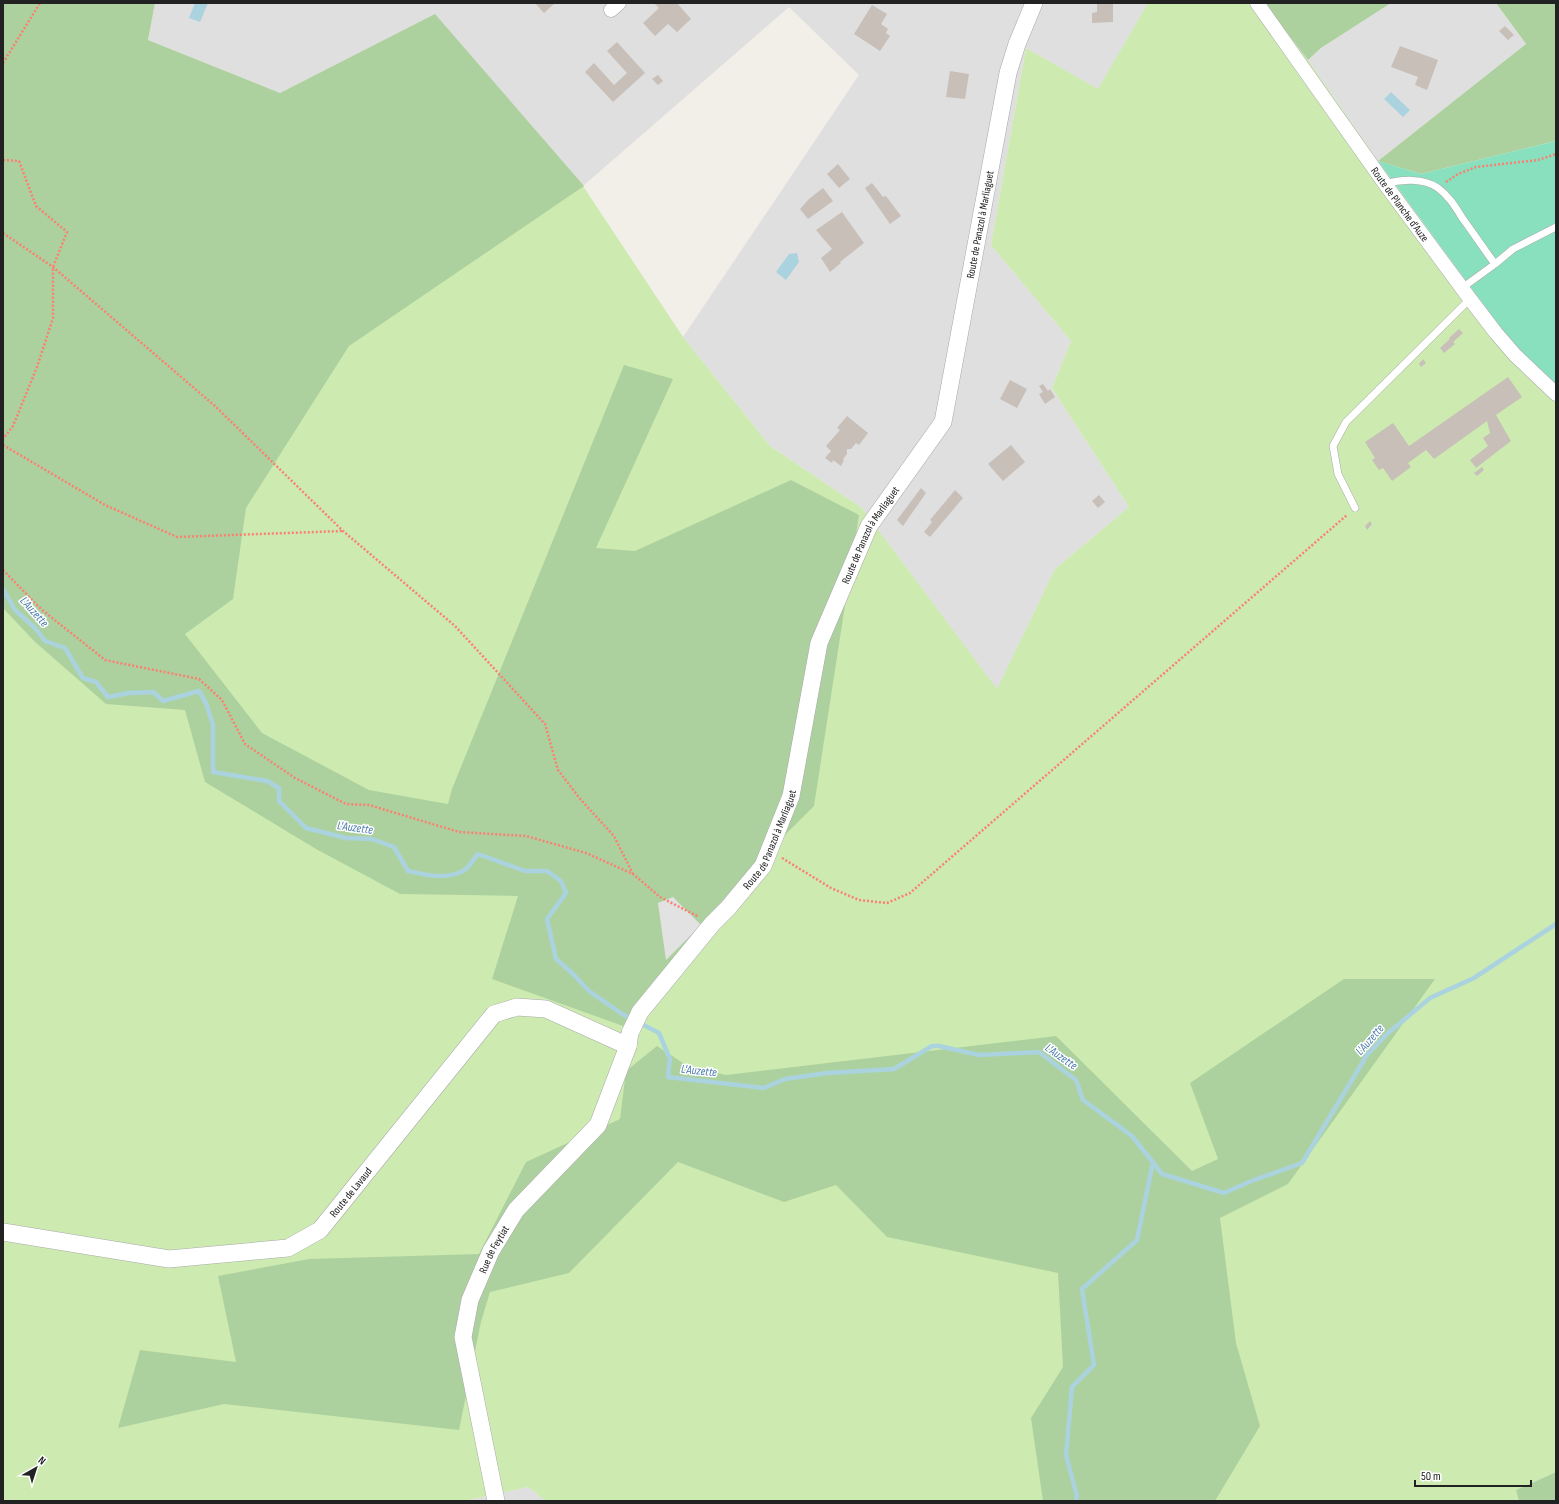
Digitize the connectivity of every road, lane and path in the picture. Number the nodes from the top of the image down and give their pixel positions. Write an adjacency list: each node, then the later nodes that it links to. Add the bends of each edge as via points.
1 (40, 3): 4 (path)
2 (1034, 3): 21 (street, Route de Panazol à Marliaguet, via 1008,73 943,422 869,526 819,643 791,796)
3 (1257, 3): 7 (street, Route de Planche d'Auze)
4 (3, 63)
5 (1556, 154): 8 (path, via 1538,160 1476,167 1458,174)
6 (3, 160): 12 (path, via 19,160 36,206 67,232)
7 (1385, 184): 8 (lane, via 1406,180); 13 (street, Route de Planche d'Auze)
8 (1438, 188): 11 (lane, via 1449,198)
9 (1556, 227): 11 (lane, via 1513,249)
10 (3, 233): 12 (path)
11 (1495, 264): 13 (lane)
12 (53, 267): 16 (path, via 53,318 37,367 13,426); 19 (path, via 215,406)
13 (1462, 288): 14 (street, Route de Planche d'Auze)
14 (1470, 299): 15 (street, Route de Planche d'Auze, via 1515,355); 18 (lane, via 1346,422 1333,446 1338,474)
15 (1556, 394)
16 (3, 439)
17 (3, 445): 19 (path, via 105,505 177,536)
18 (1355, 508): 21 (path, via 910,893 887,903 859,900 831,888)
19 (343, 531): 22 (path, via 455,626 545,724 558,770 614,836)
20 (3, 570): 22 (path, via 41,609 105,660 199,679 222,700 245,744 295,778 346,804 369,805 459,832 526,836 586,853)
21 (770, 850): 23 (street, Route de Panazol à Marliaguet, via 763,866)
22 (633, 874): 23 (path, via 660,897)
23 (712, 924): 24 (street, Route de Panazol à Marliaguet, via 640,1012)
24 (629, 1040): 25 (street, Route de Lavaud, via 546,1009 517,1007 494,1014 320,1230 288,1248 169,1259); 26 (street, Rue de Feytiat, via 598,1125 516,1210 491,1251 470,1300 463,1337)
25 (3, 1232)
26 (496, 1501)

